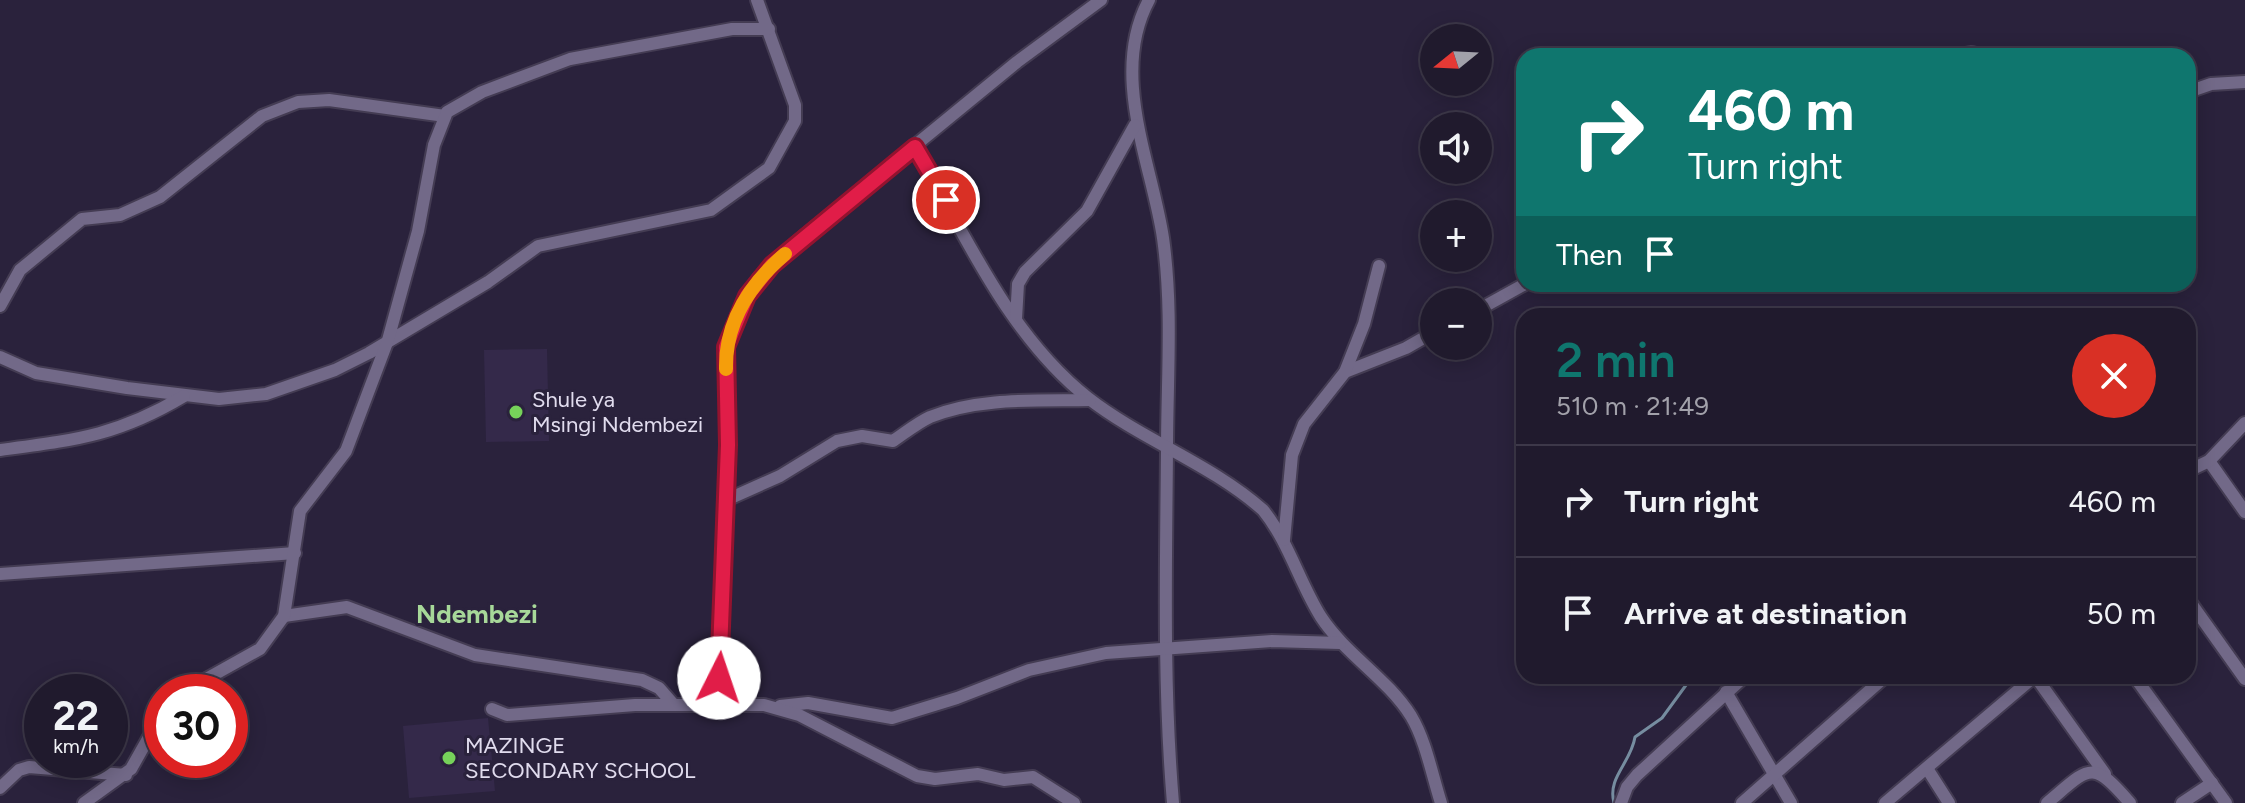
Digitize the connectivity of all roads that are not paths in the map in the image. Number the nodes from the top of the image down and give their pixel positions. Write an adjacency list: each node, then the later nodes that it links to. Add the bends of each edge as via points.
1 (757, 0): 4 (street)
2 (1101, 0): 9 (street)
3 (1149, 0): 8 (street, via 1137,41)
4 (769, 29): 7 (street, via 732,29 570,59 482,92); 15 (street, via 796,113 785,145 756,180 696,216 538,246)
5 (2245, 82): 6 (street)
6 (2196, 89)
7 (445, 116): 13 (street, via 329,100 298,102 262,116 160,197 120,215 91,216 77,223 20,270); 15 (street)
8 (1135, 125): 14 (street, via 1087,211 1025,272 1018,284); 22 (street, via 1158,211 1169,298)
9 (915, 147): 14 (street); 26 (street, via 788,250 747,296 726,347)
10 (1379, 266): 18 (street)
11 (1516, 289): 12 (street)
12 (1492, 302)
13 (0, 306)
14 (1016, 319): 20 (street, via 1041,354)
15 (388, 340): 19 (street, via 335,370 252,398); 29 (street, via 346,451 302,506)
16 (1420, 340): 18 (street)
17 (0, 357): 19 (street, via 36,373)
18 (1345, 372): 28 (street, via 1298,436 1288,474)
19 (184, 396): 23 (street, via 105,434)
20 (1090, 400): 22 (street); 26 (street, via 954,410 927,419 893,441 862,436 837,441 780,476)
21 (2245, 423): 24 (street)
22 (1167, 448): 28 (street, via 1254,501); 34 (street)
23 (0, 450)
24 (2209, 461): 25 (street); 27 (street)
25 (2196, 467)
26 (724, 501): 43 (street)
27 (2245, 512)
28 (1284, 541): 33 (street, via 1312,603)
29 (295, 553): 30 (street); 32 (street)
30 (0, 574)
31 (2196, 610): 36 (street)
32 (284, 616): 35 (street, via 260,649); 44 (street, via 347,607 475,655 642,680 659,688)
33 (1340, 643): 34 (street); 61 (street, via 1411,716)
34 (1169, 648): 45 (street, via 1055,663 897,717 808,703); 60 (street)
35 (215, 674)
36 (2245, 679)
37 (1736, 684): 42 (street)
38 (1877, 684): 54 (street)
39 (2026, 684): 50 (street)
40 (2041, 684): 53 (street)
41 (2140, 684): 56 (street)
42 (1726, 692): 54 (street); 62 (street, via 1637,775)
43 (717, 704): 44 (street); 45 (street)
44 (674, 705): 46 (street, via 507,715)
45 (776, 707): 59 (street, via 917,776 1033,777)
46 (492, 709)
47 (144, 744): 52 (street)
48 (24, 769): 49 (street)
49 (19, 770): 51 (street); 57 (street)
50 (1928, 770): 65 (street); 66 (street)
51 (0, 772)
52 (128, 772)
53 (2105, 774): 67 (street, via 2080,776); 68 (street)
54 (1775, 777): 63 (street); 64 (street)
55 (122, 778): 58 (street)
56 (2212, 783): 69 (street); 70 (street)
57 (0, 788)
58 (84, 803)
59 (1074, 803)
60 (1173, 803)
61 (1441, 803)
62 (1621, 803)
63 (1742, 803)
64 (1791, 803)
65 (1885, 803)
66 (1949, 803)
67 (2047, 803)
68 (2130, 803)
69 (2182, 803)
70 (2226, 803)

